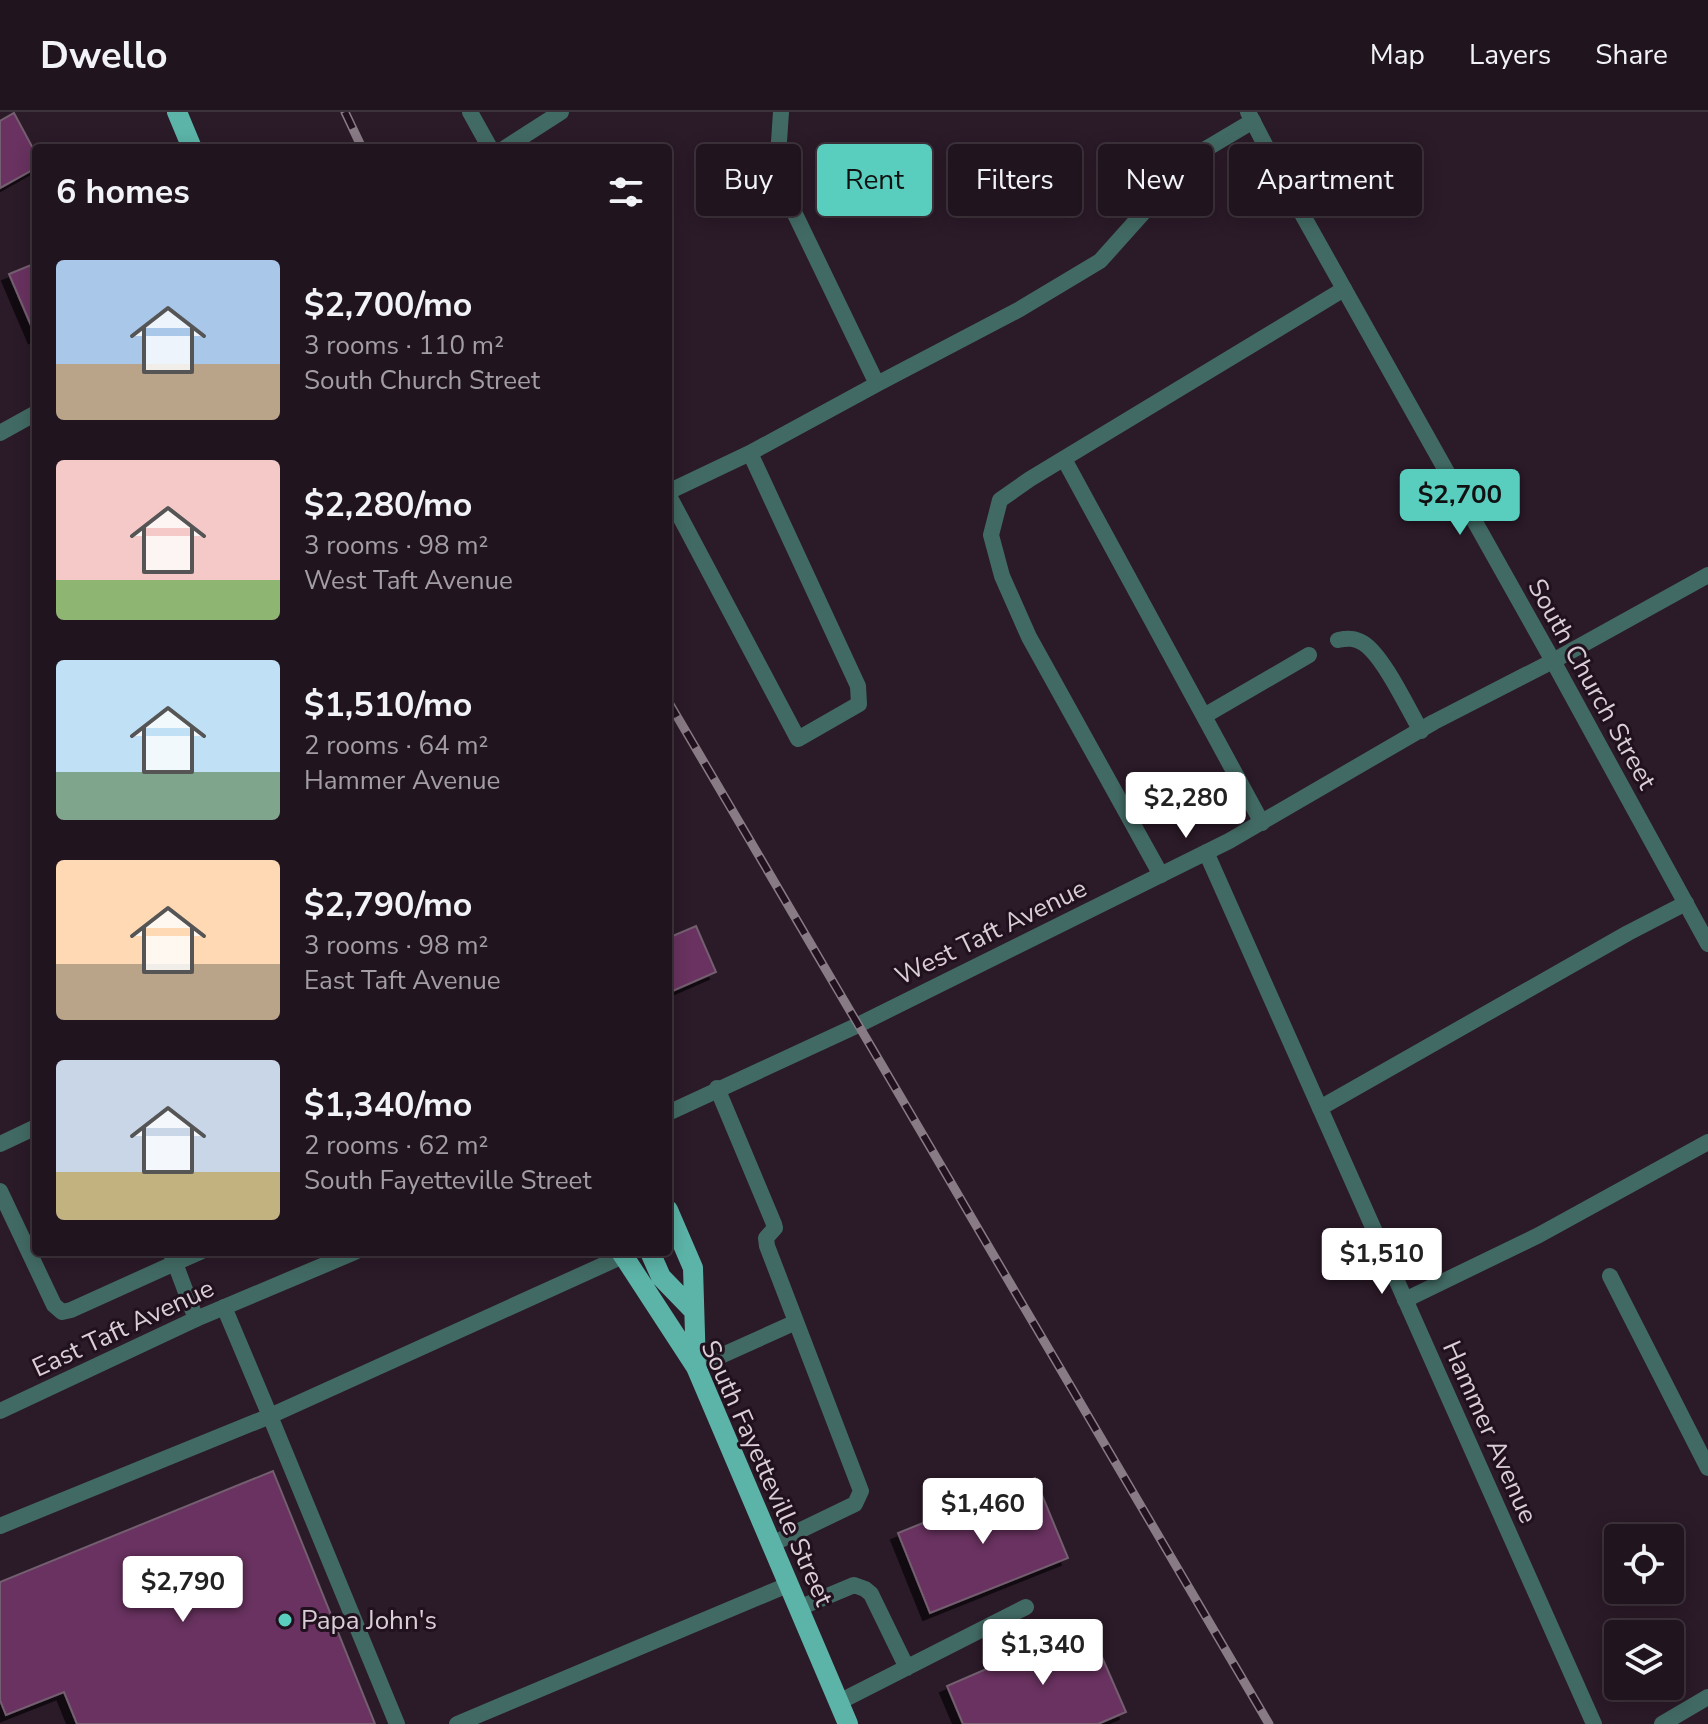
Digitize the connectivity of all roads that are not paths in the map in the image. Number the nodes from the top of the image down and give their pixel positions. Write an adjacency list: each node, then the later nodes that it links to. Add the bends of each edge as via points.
1 (177, 112): 6 (main road)
2 (470, 112): 7 (street)
3 (561, 112): 8 (street)
4 (781, 112): 10 (street, via 780,183)
5 (1250, 117): 9 (street, South Church Street); 10 (street, via 1194,156 1100,261)
6 (190, 144)
7 (488, 144)
8 (511, 144)
9 (1344, 289): 14 (street); 20 (street, South Church Street)
10 (877, 384): 13 (street)
11 (32, 415): 12 (street)
12 (0, 433)
13 (750, 453): 15 (street); 16 (street, via 858,686 859,704 798,739)
14 (1064, 459): 21 (street); 25 (street, via 1000,500 991,535 1002,576 1029,637)
15 (672, 491)
16 (672, 501)
17 (1708, 575): 20 (street, West Taft Avenue)
18 (1338, 640): 22 (street, via 1351,638 1377,655)
19 (1309, 655): 21 (street)
20 (1553, 661): 22 (street, West Taft Avenue); 26 (street, South Church Street)
21 (1204, 716): 23 (street)
22 (1421, 731): 23 (street, West Taft Avenue)
23 (1262, 823): 24 (street, West Taft Avenue)
24 (1206, 852): 25 (street, West Taft Avenue); 29 (street, Hammer Avenue)
25 (1161, 875): 28 (street, West Taft Avenue, via 856,1026)
26 (1686, 903): 27 (street, South Church Street); 29 (street)
27 (1708, 944)
28 (717, 1088): 30 (street, West Taft Avenue); 46 (street, via 774,1224 767,1246)
29 (1320, 1108): 42 (street, Hammer Avenue)
30 (672, 1111)
31 (32, 1129): 33 (street)
32 (1708, 1142): 42 (street, via 1539,1235)
33 (0, 1144)
34 (0, 1191): 40 (street, via 62,1312)
35 (672, 1219): 44 (main road, via 693,1268)
36 (345, 1256): 43 (street, East Taft Avenue)
37 (618, 1256): 49 (street)
38 (623, 1256): 47 (main road, South Fayetteville Street)
39 (652, 1256): 44 (main road, via 661,1277)
40 (172, 1258): 45 (street)
41 (1610, 1276): 50 (street)
42 (1405, 1300): 62 (street, Hammer Avenue)
43 (224, 1307): 45 (street, East Taft Avenue); 49 (street)
44 (694, 1311): 47 (main road)
45 (196, 1319): 48 (street, East Taft Avenue)
46 (796, 1322): 47 (street); 52 (street, via 861,1491 855,1504)
47 (696, 1367): 52 (main road, South Fayetteville Street)
48 (0, 1411)
49 (270, 1416): 51 (street); 59 (street)
50 (1708, 1468)
51 (0, 1526)
52 (772, 1544): 53 (main road, South Fayetteville Street)
53 (790, 1584): 55 (main road, South Fayetteville Street); 60 (street)
54 (1026, 1607): 56 (street)
55 (799, 1608): 56 (street, via 854,1585 865,1589); 58 (main road, South Fayetteville Street)
56 (907, 1668): 58 (street)
57 (1708, 1697): 63 (street)
58 (839, 1702): 61 (main road, South Fayetteville Street)
59 (397, 1724)
60 (457, 1724)
61 (848, 1724)
62 (1594, 1724)
63 (1662, 1724)

